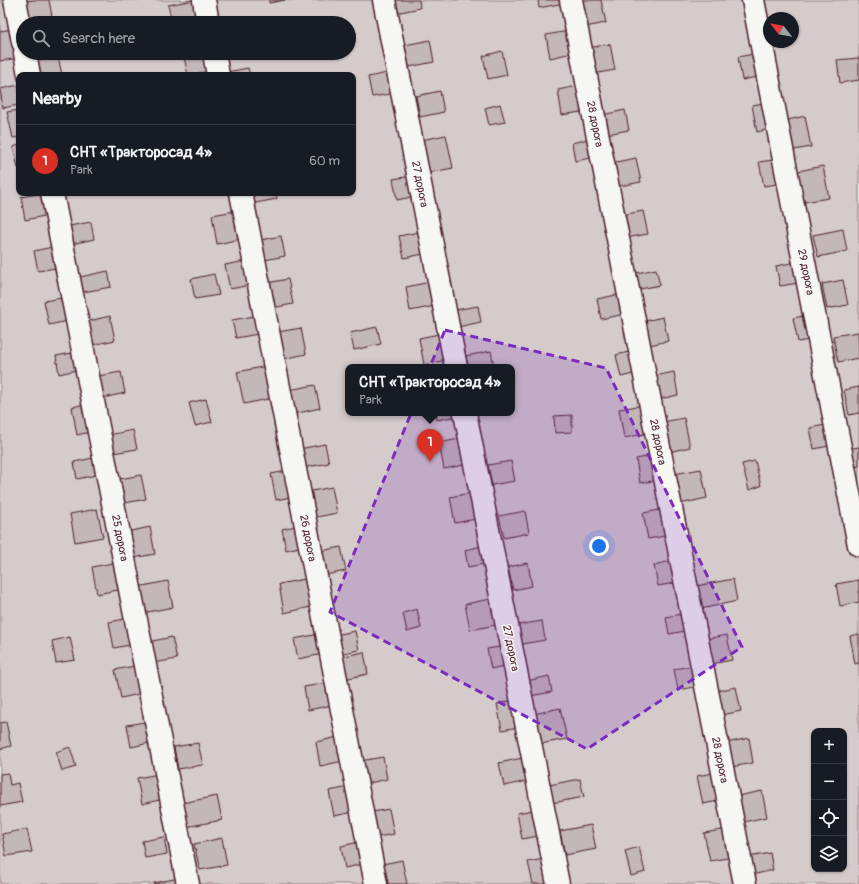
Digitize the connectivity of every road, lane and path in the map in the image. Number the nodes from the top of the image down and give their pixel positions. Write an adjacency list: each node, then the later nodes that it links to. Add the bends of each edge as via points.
1 (15, 0): 6 (lane)
2 (204, 0): 7 (lane)
3 (384, 0): 14 (lane, 27 дорога)
4 (571, 0): 20 (lane, 28 дорога)
5 (753, 0): 16 (lane, 29 дорога)
6 (18, 16)
7 (207, 16)
8 (26, 60): 10 (lane)
9 (215, 60): 11 (lane)
10 (28, 72)
11 (217, 72)
12 (53, 196): 17 (lane, 25 дорога)
13 (242, 196): 18 (lane, 26 дорога)
14 (455, 364)
15 (466, 416): 19 (lane, 27 дорога)
16 (859, 545)
17 (188, 884)
18 (376, 884)
19 (558, 884)
20 (745, 884)

